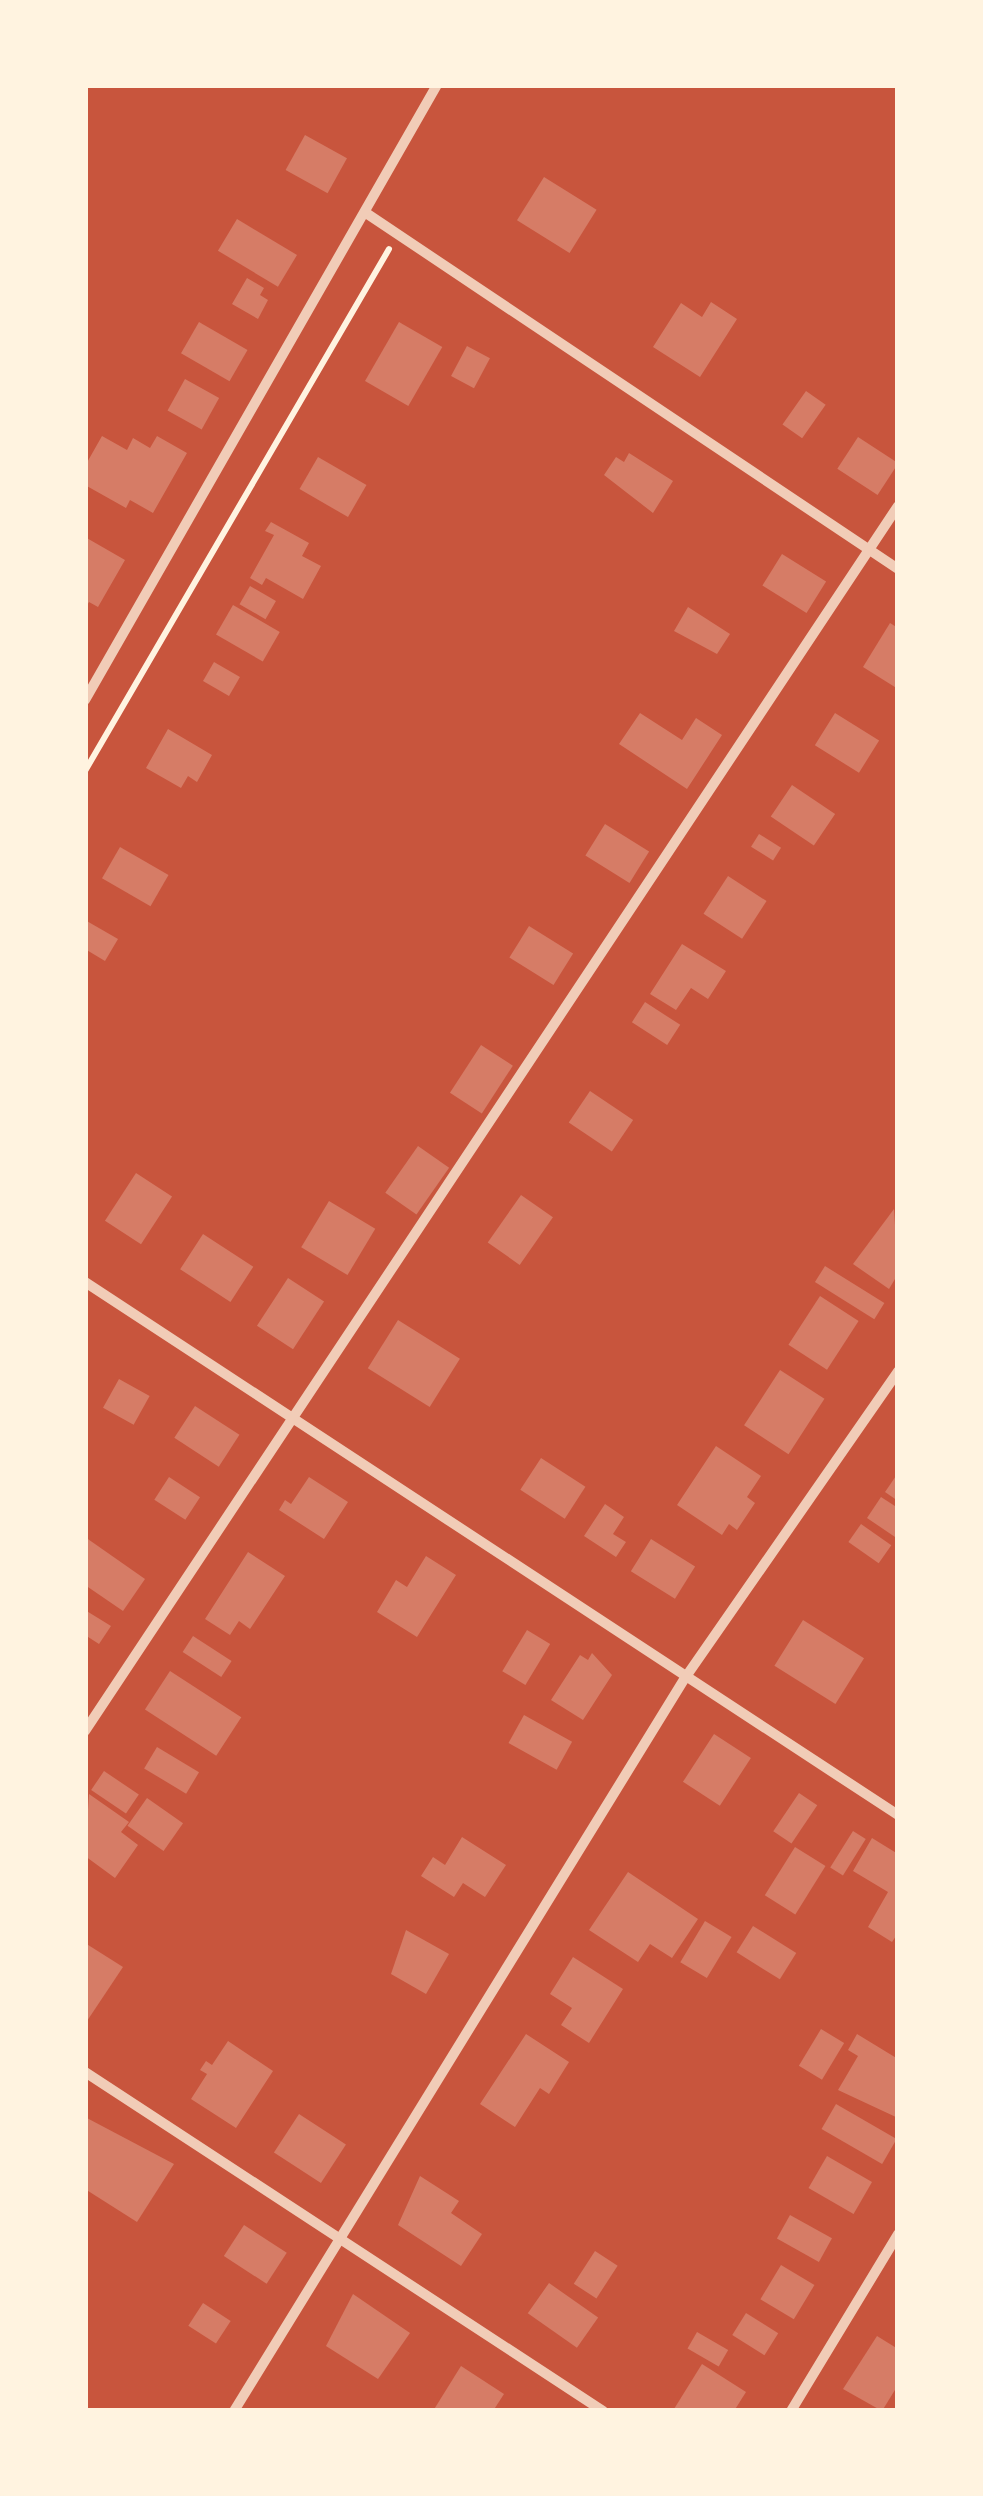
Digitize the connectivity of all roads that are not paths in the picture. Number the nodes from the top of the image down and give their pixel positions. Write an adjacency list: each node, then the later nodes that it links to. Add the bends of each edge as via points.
1 (436, 85): 2 (street)
2 (366, 213): 4 (street); 6 (street)
3 (898, 506): 4 (street)
4 (868, 549): 5 (street); 9 (street)
5 (898, 569)
6 (85, 700)
7 (85, 1282): 9 (street)
8 (898, 1372): 10 (street)
9 (289, 1421): 10 (street); 11 (street)
10 (686, 1678): 12 (street); 15 (street)
11 (85, 1730)
12 (898, 1815)
13 (85, 2072): 15 (street)
14 (898, 2234): 18 (street)
15 (342, 2240): 16 (street); 17 (street)
16 (234, 2411)
17 (603, 2411)
18 (791, 2411)

